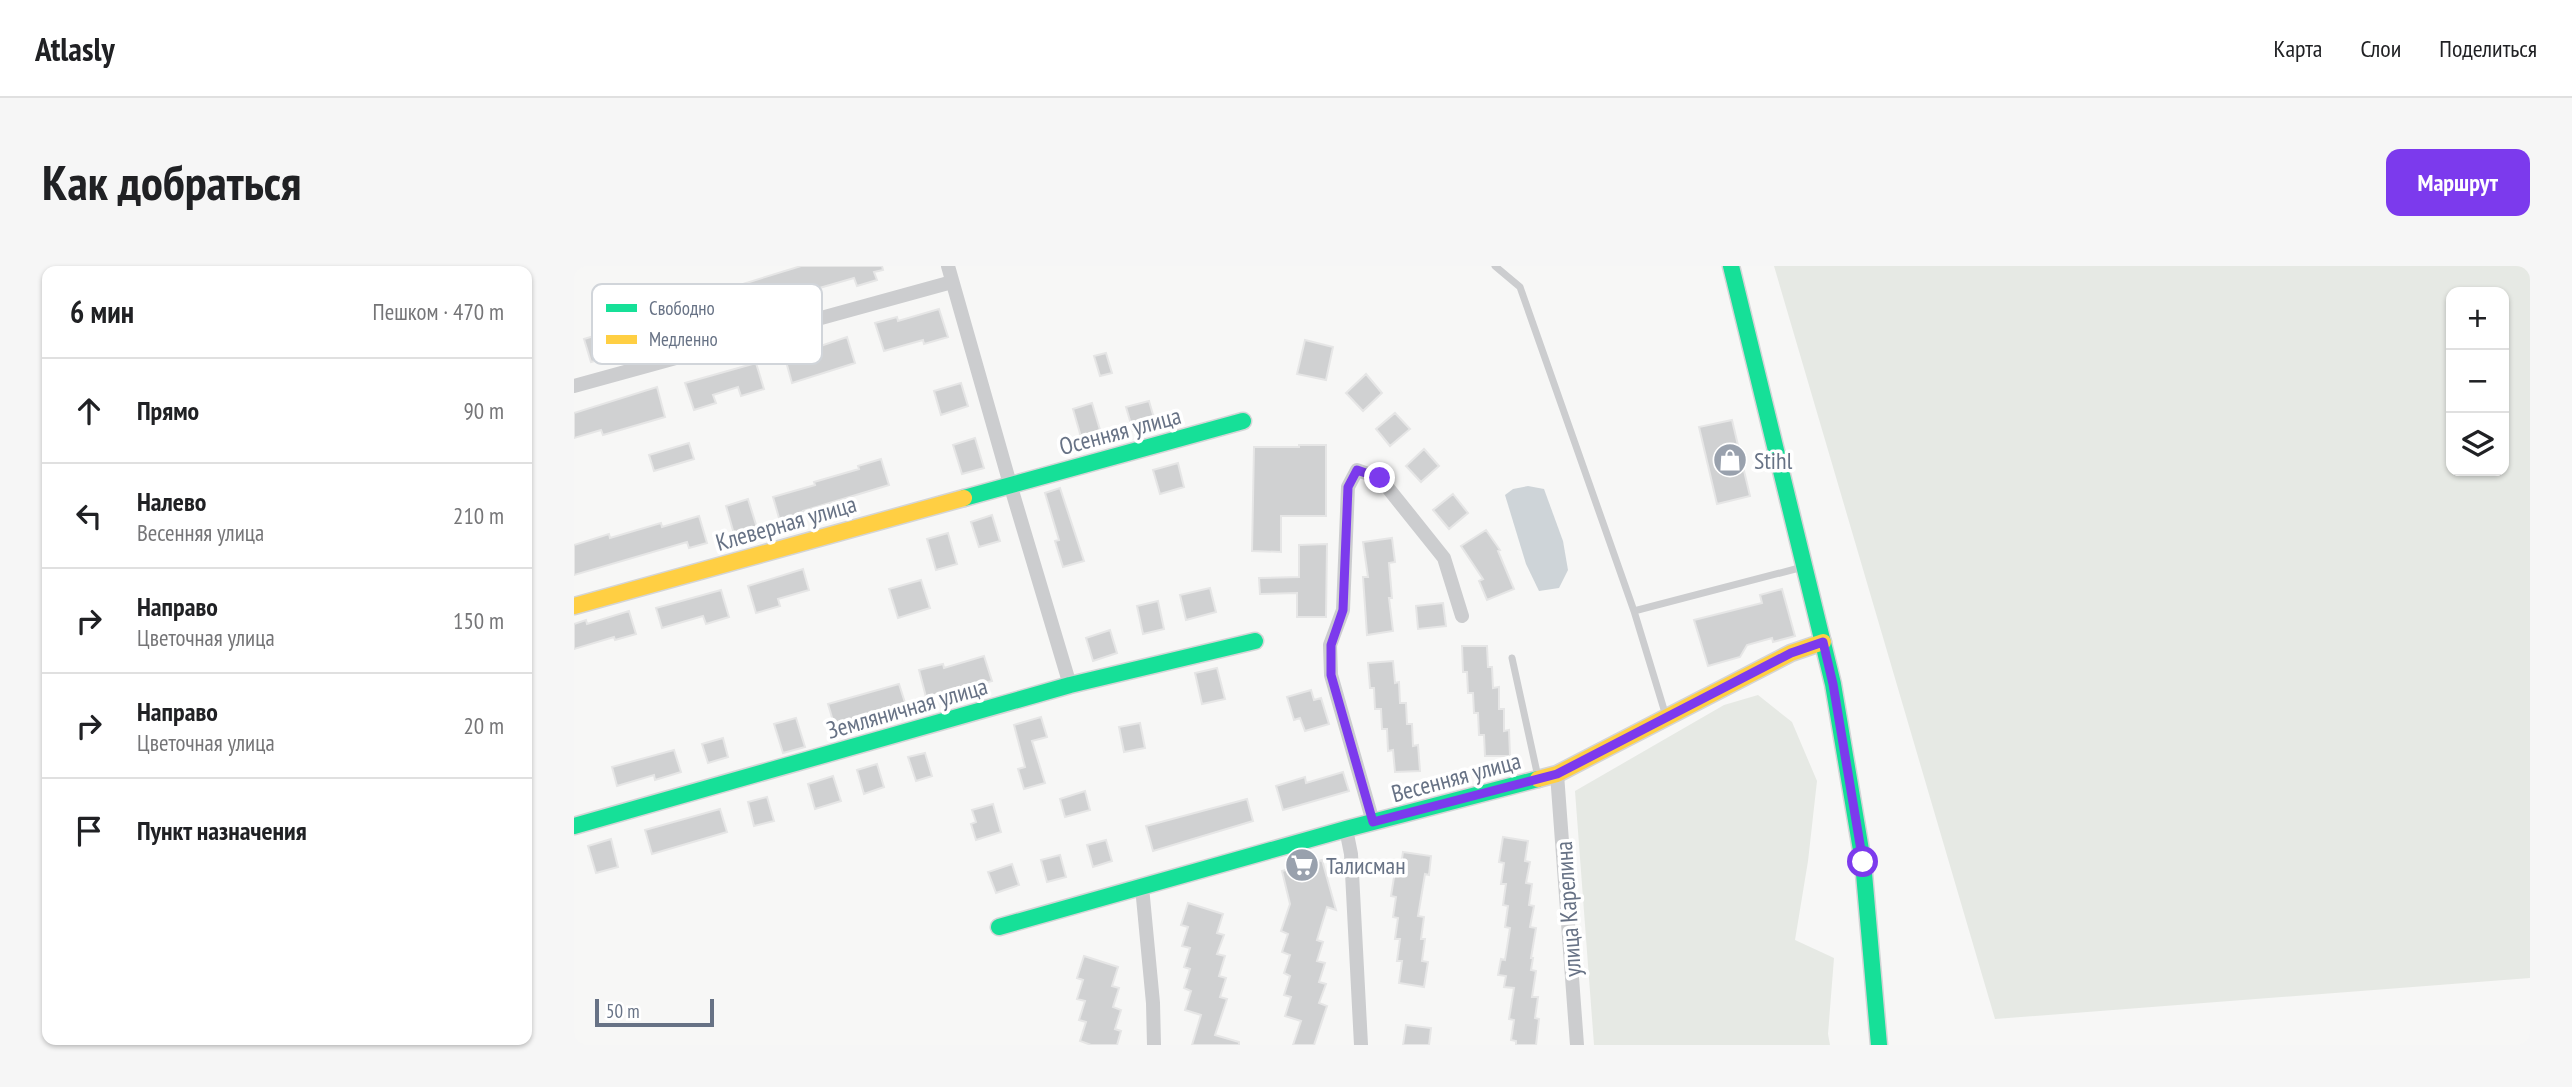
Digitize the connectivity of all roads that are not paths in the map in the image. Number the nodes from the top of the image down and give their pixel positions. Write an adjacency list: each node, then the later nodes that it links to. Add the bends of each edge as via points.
1 (948, 266): 4 (street)
2 (1496, 266): 12 (lane, via 1520,286)
3 (1731, 266): 10 (street)
4 (952, 282): 5 (street); 9 (street)
5 (822, 318)
6 (654, 364): 7 (street)
7 (574, 386)
8 (1243, 421): 9 (street, Осенняя улица)
9 (1010, 484): 11 (street, Клеверная улица); 17 (street)
10 (1804, 566): 12 (lane); 15 (street)
11 (574, 607)
12 (1634, 611): 18 (lane)
13 (1462, 616): 21 (street, via 1444,558 1380,478 1357,470 1348,487 1343,610 1331,645 1331,675)
14 (1255, 641): 17 (street, Земляничная улица)
15 (1823, 642): 18 (street, Весенняя улица, via 1791,653); 29 (street, via 1863,862)
16 (1512, 657): 20 (lane)
17 (1070, 685): 22 (street, Земляничная улица)
18 (1667, 718): 19 (street, Весенняя улица)
19 (1557, 774): 20 (street, Весенняя улица); 28 (street, улица Карелина)
20 (1538, 779): 21 (street, Весенняя улица)
21 (1373, 822): 23 (street, Весенняя улица)
22 (574, 826)
23 (1346, 829): 24 (street, Весенняя улица); 27 (street)
24 (1142, 887): 25 (street, Весенняя улица); 26 (street)
25 (999, 927)
26 (1154, 1045)
27 (1361, 1045)
28 (1577, 1045)
29 (1879, 1045)

